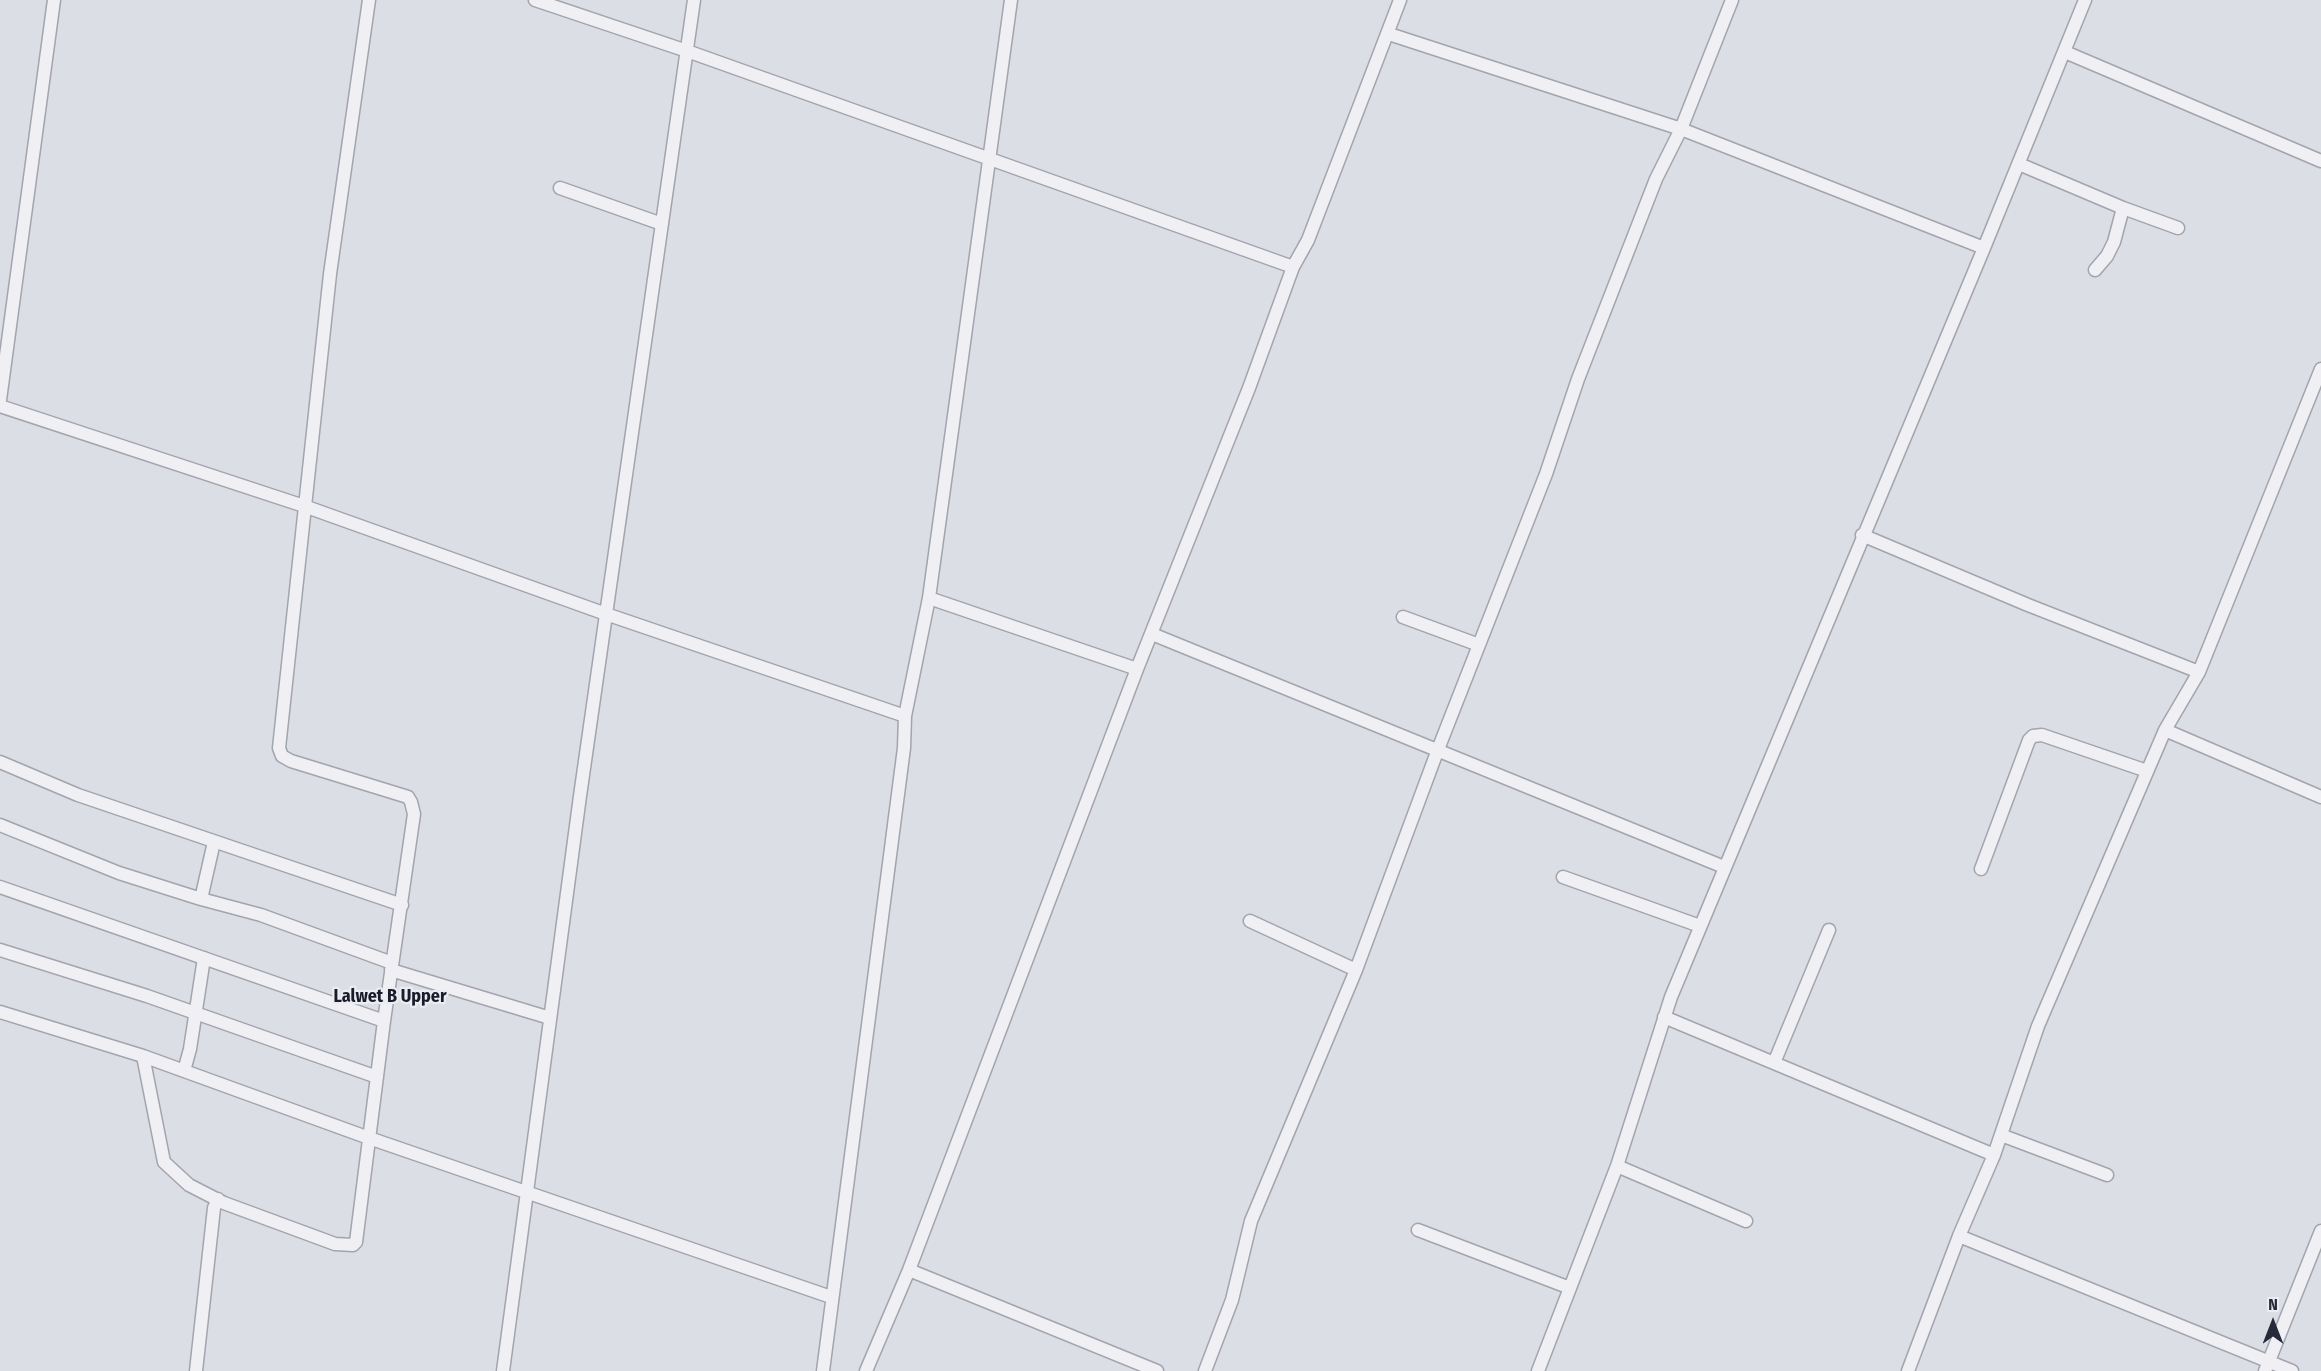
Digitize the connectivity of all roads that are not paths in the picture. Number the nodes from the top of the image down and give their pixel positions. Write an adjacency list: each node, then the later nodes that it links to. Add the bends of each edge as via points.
1 (54, 0): 24 (street)
2 (369, 0): 26 (street, via 330,274)
3 (535, 0): 10 (street)
4 (694, 0): 10 (street)
5 (1011, 0): 13 (street)
6 (1400, 0): 9 (street)
7 (1732, 0): 12 (street)
8 (2085, 0): 11 (street)
9 (1389, 34): 12 (street); 21 (street, via 1308,240)
10 (687, 51): 13 (street); 18 (street)
11 (2065, 52): 14 (street); 15 (street)
12 (1681, 129): 20 (street); 32 (street, via 1652,190 1578,379 1546,474)
13 (990, 160): 21 (street); 28 (street)
14 (2321, 160)
15 (2019, 164): 17 (street); 20 (street)
16 (561, 188): 18 (street)
17 (2123, 208): 19 (street); 22 (street, via 2114,242)
18 (662, 224): 29 (street)
19 (2178, 228)
20 (1984, 248): 27 (street)
21 (1293, 267): 31 (street)
22 (2095, 270)
23 (2321, 369): 34 (street)
24 (0, 400)
25 (0, 406): 26 (street)
26 (304, 506): 29 (street); 48 (street, via 279,748 282,756 291,761 408,797 414,826)
27 (1863, 535): 34 (street); 43 (street)
28 (930, 598): 33 (street); 35 (street)
29 (606, 614): 35 (street); 59 (street)
30 (1403, 616): 32 (street)
31 (1152, 634): 33 (street); 37 (street)
32 (1479, 645): 37 (street)
33 (1137, 669): 77 (street)
34 (2199, 672): 36 (street)
35 (905, 716): 79 (street, via 904,748)
36 (2165, 730): 39 (street); 40 (street)
37 (1437, 752): 43 (street); 55 (street)
38 (0, 762): 42 (street, via 78,795)
39 (2147, 771): 44 (street, via 2042,735 2033,736); 65 (street, via 2037,1026)
40 (2321, 797)
41 (0, 825): 47 (street, via 119,873)
42 (214, 842): 47 (street); 48 (street)
43 (1724, 867): 50 (street)
44 (1981, 869)
45 (1563, 877): 50 (street)
46 (0, 887): 53 (street)
47 (201, 899): 54 (street, via 261,915)
48 (402, 905): 54 (street)
49 (1250, 921): 55 (street)
50 (1701, 926): 58 (street)
51 (1829, 930): 62 (street)
52 (0, 950): 57 (street)
53 (204, 958): 57 (street); 60 (street)
54 (392, 966): 59 (street); 60 (street)
55 (1356, 970): 86 (street, via 1251,1221 1232,1300)
56 (0, 1012): 61 (street)
57 (194, 1014): 63 (street); 64 (street)
58 (1664, 1017): 62 (street); 68 (street)
59 (550, 1018): 70 (street)
60 (384, 1021): 64 (street)
61 (143, 1056): 63 (street); 71 (street, via 164,1162 189,1185)
62 (1774, 1063): 67 (street)
63 (184, 1071): 66 (street)
64 (377, 1077): 66 (street)
65 (2001, 1135): 67 (street); 69 (street)
66 (369, 1138): 70 (street); 71 (street, via 353,1245 335,1244)
67 (1994, 1155): 75 (street)
68 (1617, 1166): 72 (street); 78 (street)
69 (2107, 1175)
70 (528, 1193): 79 (street); 82 (street)
71 (218, 1199): 81 (street)
72 (1746, 1221)
73 (1418, 1230): 78 (street)
74 (2321, 1231): 76 (street)
75 (1959, 1236): 80 (street); 88 (street)
76 (2316, 1258): 80 (street)
77 (909, 1270): 84 (street); 85 (street)
78 (1570, 1288): 87 (street)
79 (831, 1297): 83 (street)
80 (2267, 1366): 89 (street)
81 (196, 1371)
82 (503, 1371)
83 (823, 1371)
84 (866, 1371)
85 (1157, 1371)
86 (1205, 1371)
87 (1538, 1371)
88 (1908, 1371)
89 (2292, 1371)

